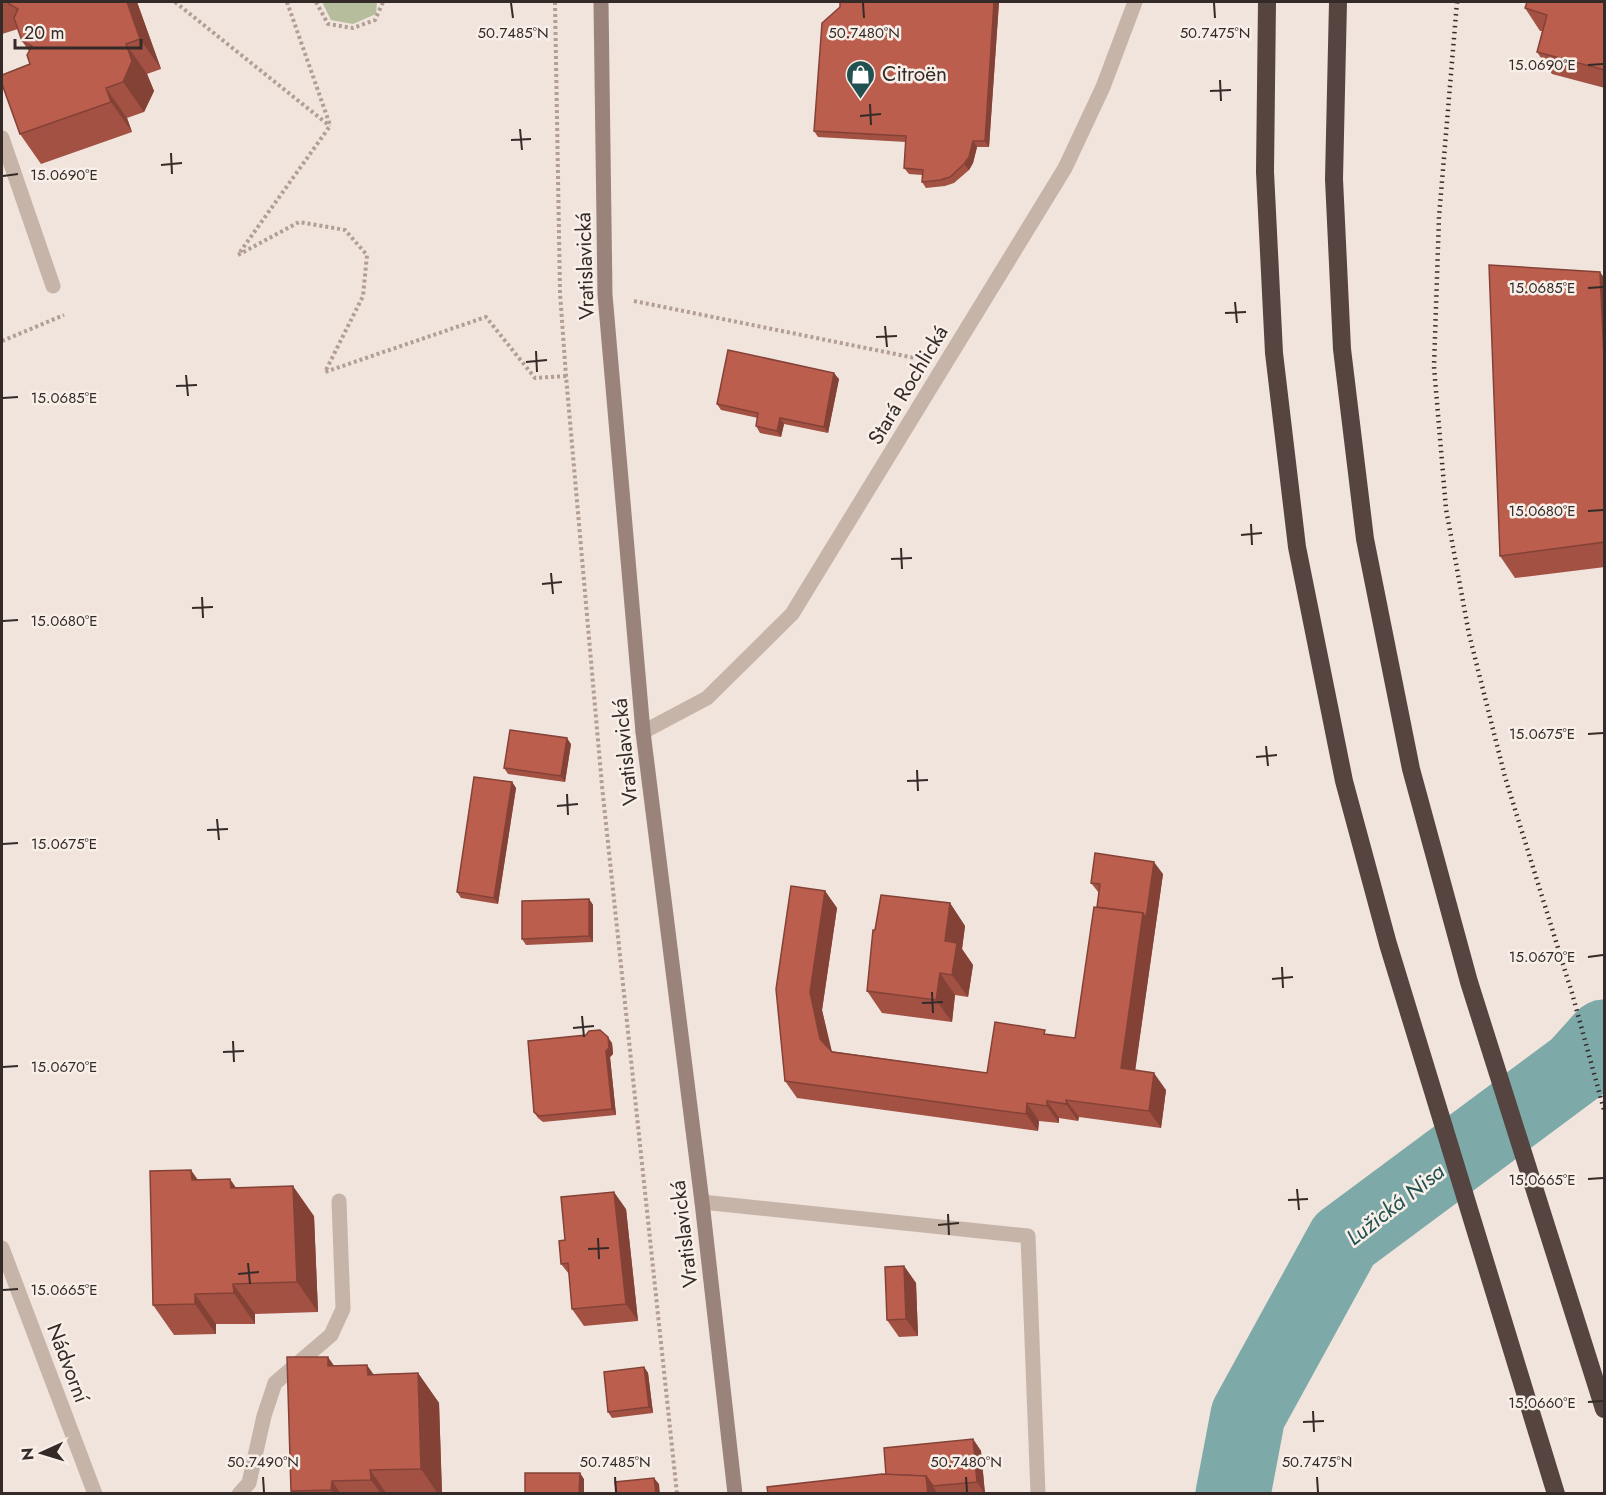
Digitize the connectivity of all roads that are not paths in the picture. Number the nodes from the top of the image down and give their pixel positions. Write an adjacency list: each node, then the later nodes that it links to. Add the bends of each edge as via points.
1 (601, 2): 7 (street, Vratislavická, via 605,295)
2 (1135, 2): 7 (street, Stará Rochlická, via 1103,87 1065,168 792,614 707,698)
3 (1267, 2): 16 (highway, via 1265,172 1274,353 1297,547 1344,781 1388,944)
4 (1338, 2): 11 (highway, via 1334,179 1342,337 1365,539 1411,769 1469,982)
5 (2, 138): 6 (street)
6 (53, 286)
7 (643, 732): 9 (street, Vratislavická)
8 (339, 1201): 13 (street, via 343,1309 331,1335 275,1383 249,1483)
9 (702, 1202): 14 (street, Vratislavická); 15 (street, via 1028,1236)
10 (2, 1248): 12 (street, Nádvorní)
11 (1605, 1408)
12 (95, 1494)
13 (239, 1494)
14 (735, 1494)
15 (1038, 1494)
16 (1556, 1494)

